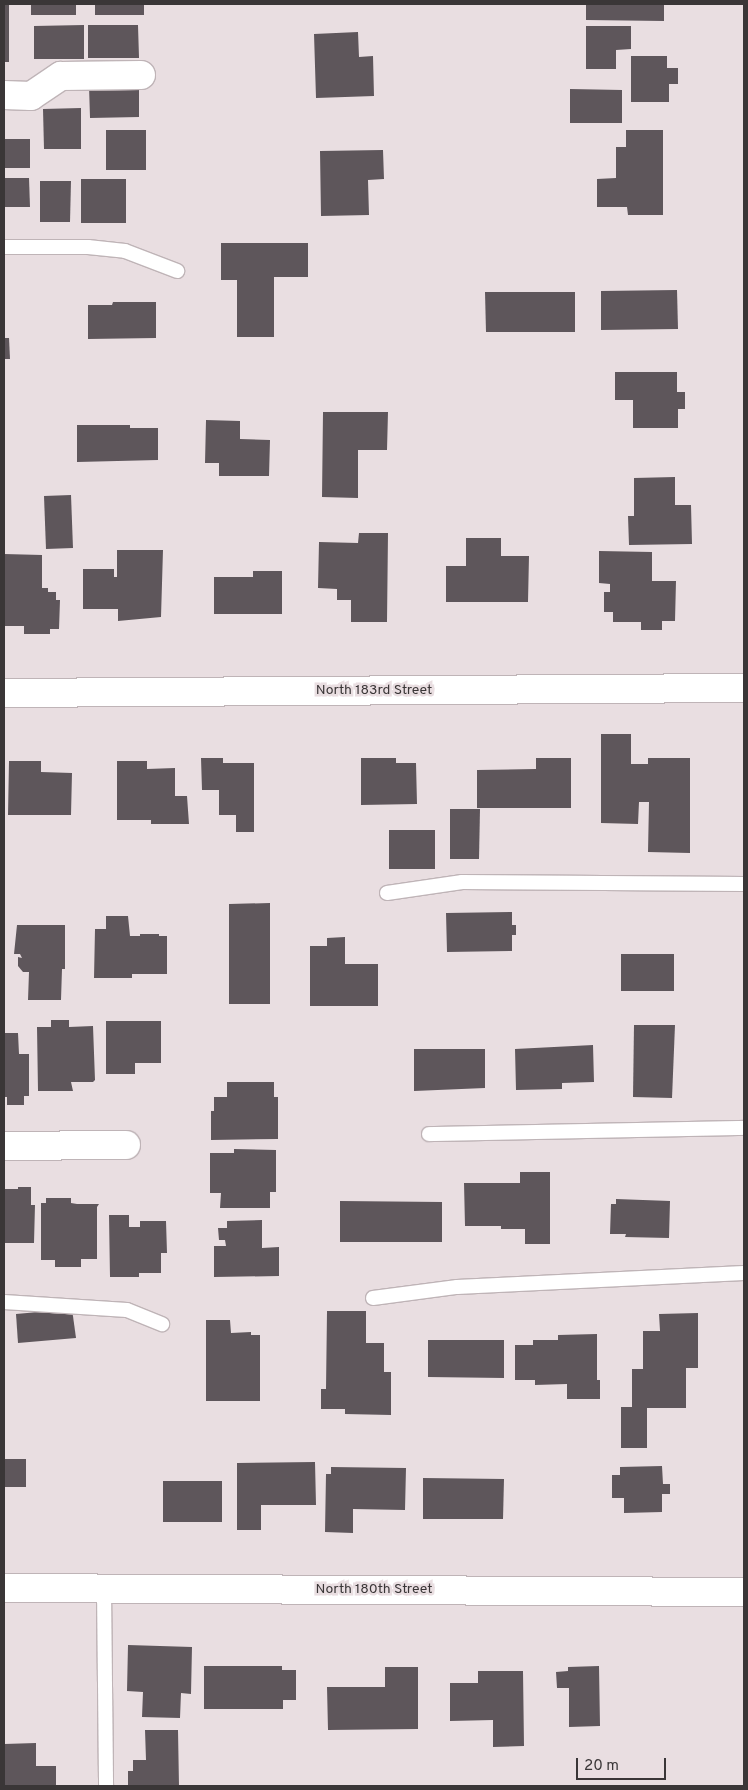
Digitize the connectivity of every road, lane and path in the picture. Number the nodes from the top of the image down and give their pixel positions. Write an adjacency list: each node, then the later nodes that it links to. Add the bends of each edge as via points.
1 (141, 75): 2 (street, via 61,76 31,96)
2 (4, 95)
3 (4, 247): 4 (lane, via 88,247 125,251)
4 (177, 271)
5 (744, 688): 6 (street, North 183rd Street)
6 (4, 693)
7 (744, 884): 8 (lane, via 462,882)
8 (387, 893)
9 (744, 1128): 10 (lane)
10 (429, 1134)
11 (126, 1145): 12 (street)
12 (4, 1146)
13 (744, 1273): 14 (lane, via 457,1287)
14 (373, 1298)
15 (4, 1302): 16 (lane, via 127,1310)
16 (162, 1324)
17 (4, 1588): 18 (street, North 180th Street)
18 (104, 1589): 19 (street, North 180th Street); 20 (lane)
19 (744, 1592)
20 (106, 1786)

